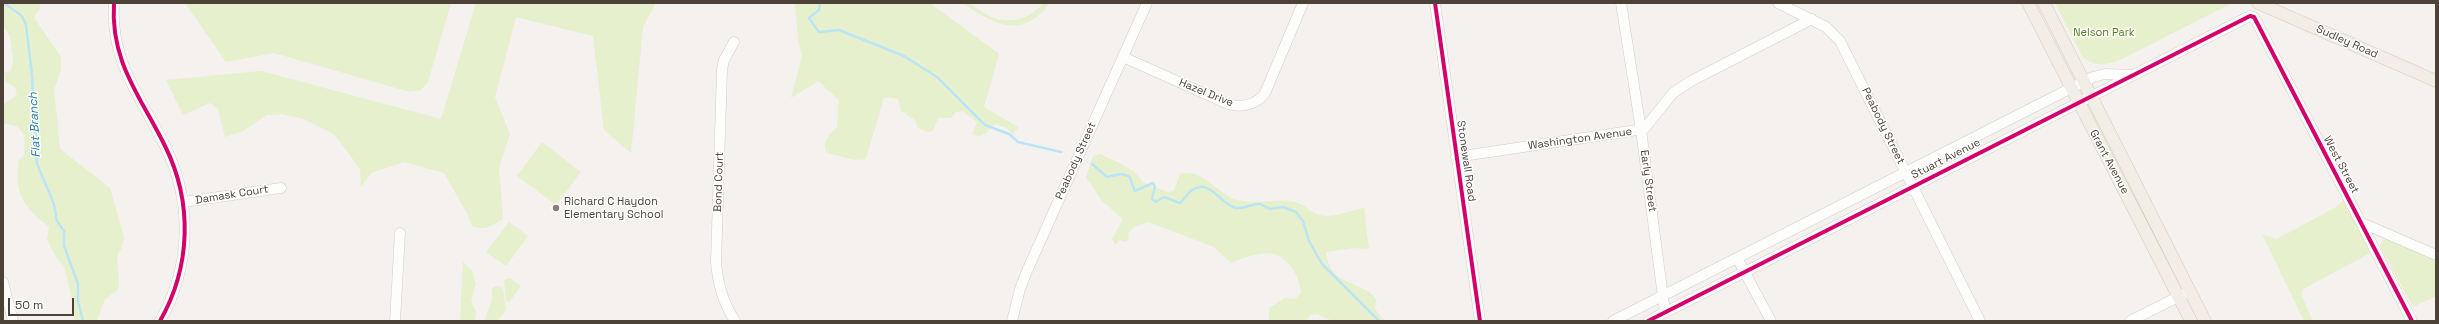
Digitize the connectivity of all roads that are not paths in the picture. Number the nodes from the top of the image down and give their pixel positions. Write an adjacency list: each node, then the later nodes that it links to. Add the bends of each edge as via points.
1 (114, 3): 25 (street, via 114,26 121,62 127,79 173,164)
2 (1147, 3): 13 (street, Peabody Street)
3 (1303, 3): 13 (street, Hazel Drive, via 1265,93 1247,105 1228,104)
4 (1435, 3): 21 (street, Stonewall Road)
5 (1621, 3): 20 (street, Early Street)
6 (1778, 3): 11 (street, Peabody Street)
7 (2028, 3): 17 (main road, Grant Avenue)
8 (2044, 3): 15 (main road, Grant Avenue)
9 (2258, 3): 16 (main road, Sudley Road)
10 (2254, 17): 14 (street, Stuart Avenue, via 2246,18); 26 (street, West Street)
11 (1812, 19): 20 (street, Washington Avenue, via 1691,81 1673,94 1648,126); 22 (street, Peabody Street, via 1826,27 1840,41)
12 (734, 42): 39 (street, Bond Court, via 724,60 722,70 716,262 721,292)
13 (1123, 57): 40 (street, Peabody Street, via 1027,272)
14 (2132, 75): 15 (street, Stuart Avenue, via 2105,74); 18 (street, Stuart Avenue)
15 (2085, 81): 17 (street, Stuart Avenue); 18 (main road, Grant Avenue)
16 (2436, 81)
17 (2071, 88): 19 (main road, Grant Avenue); 22 (street, Stuart Avenue)
18 (2092, 96): 19 (street, Stuart Avenue); 32 (main road, Grant Avenue)
19 (2078, 103): 23 (street, Stuart Avenue); 34 (main road, Grant Avenue)
20 (1641, 130): 21 (street, Washington Avenue); 33 (street, Early Street)
21 (1456, 157): 41 (street, Stonewall Road)
22 (1906, 172): 23 (street, Peabody Street); 29 (street, Stuart Avenue)
23 (1913, 187): 30 (street, Stuart Avenue); 45 (street, Peabody Street)
24 (281, 188): 25 (street, Damask Court)
25 (184, 202): 37 (street, via 185,229 180,270 170,302)
26 (2362, 223): 28 (street); 49 (street, West Street)
27 (400, 233): 38 (street)
28 (2436, 255)
29 (1737, 258): 30 (street); 33 (street, Stuart Avenue)
30 (1745, 272): 35 (street, Stuart Avenue); 44 (street)
31 (3, 282): 36 (street)
32 (2190, 291): 34 (street); 48 (main road, Grant Avenue)
33 (1663, 296): 35 (street, Early Street); 42 (street, Stuart Avenue)
34 (2179, 296): 46 (street); 47 (main road, Grant Avenue)
35 (1665, 312): 43 (street, Stuart Avenue)
36 (13, 321)
37 (160, 321)
38 (395, 321)
39 (735, 321)
40 (1012, 321)
41 (1480, 321)
42 (1613, 321)
43 (1648, 321)
44 (1771, 321)
45 (1980, 321)
46 (2130, 321)
47 (2191, 321)
48 (2205, 321)
49 (2412, 321)

